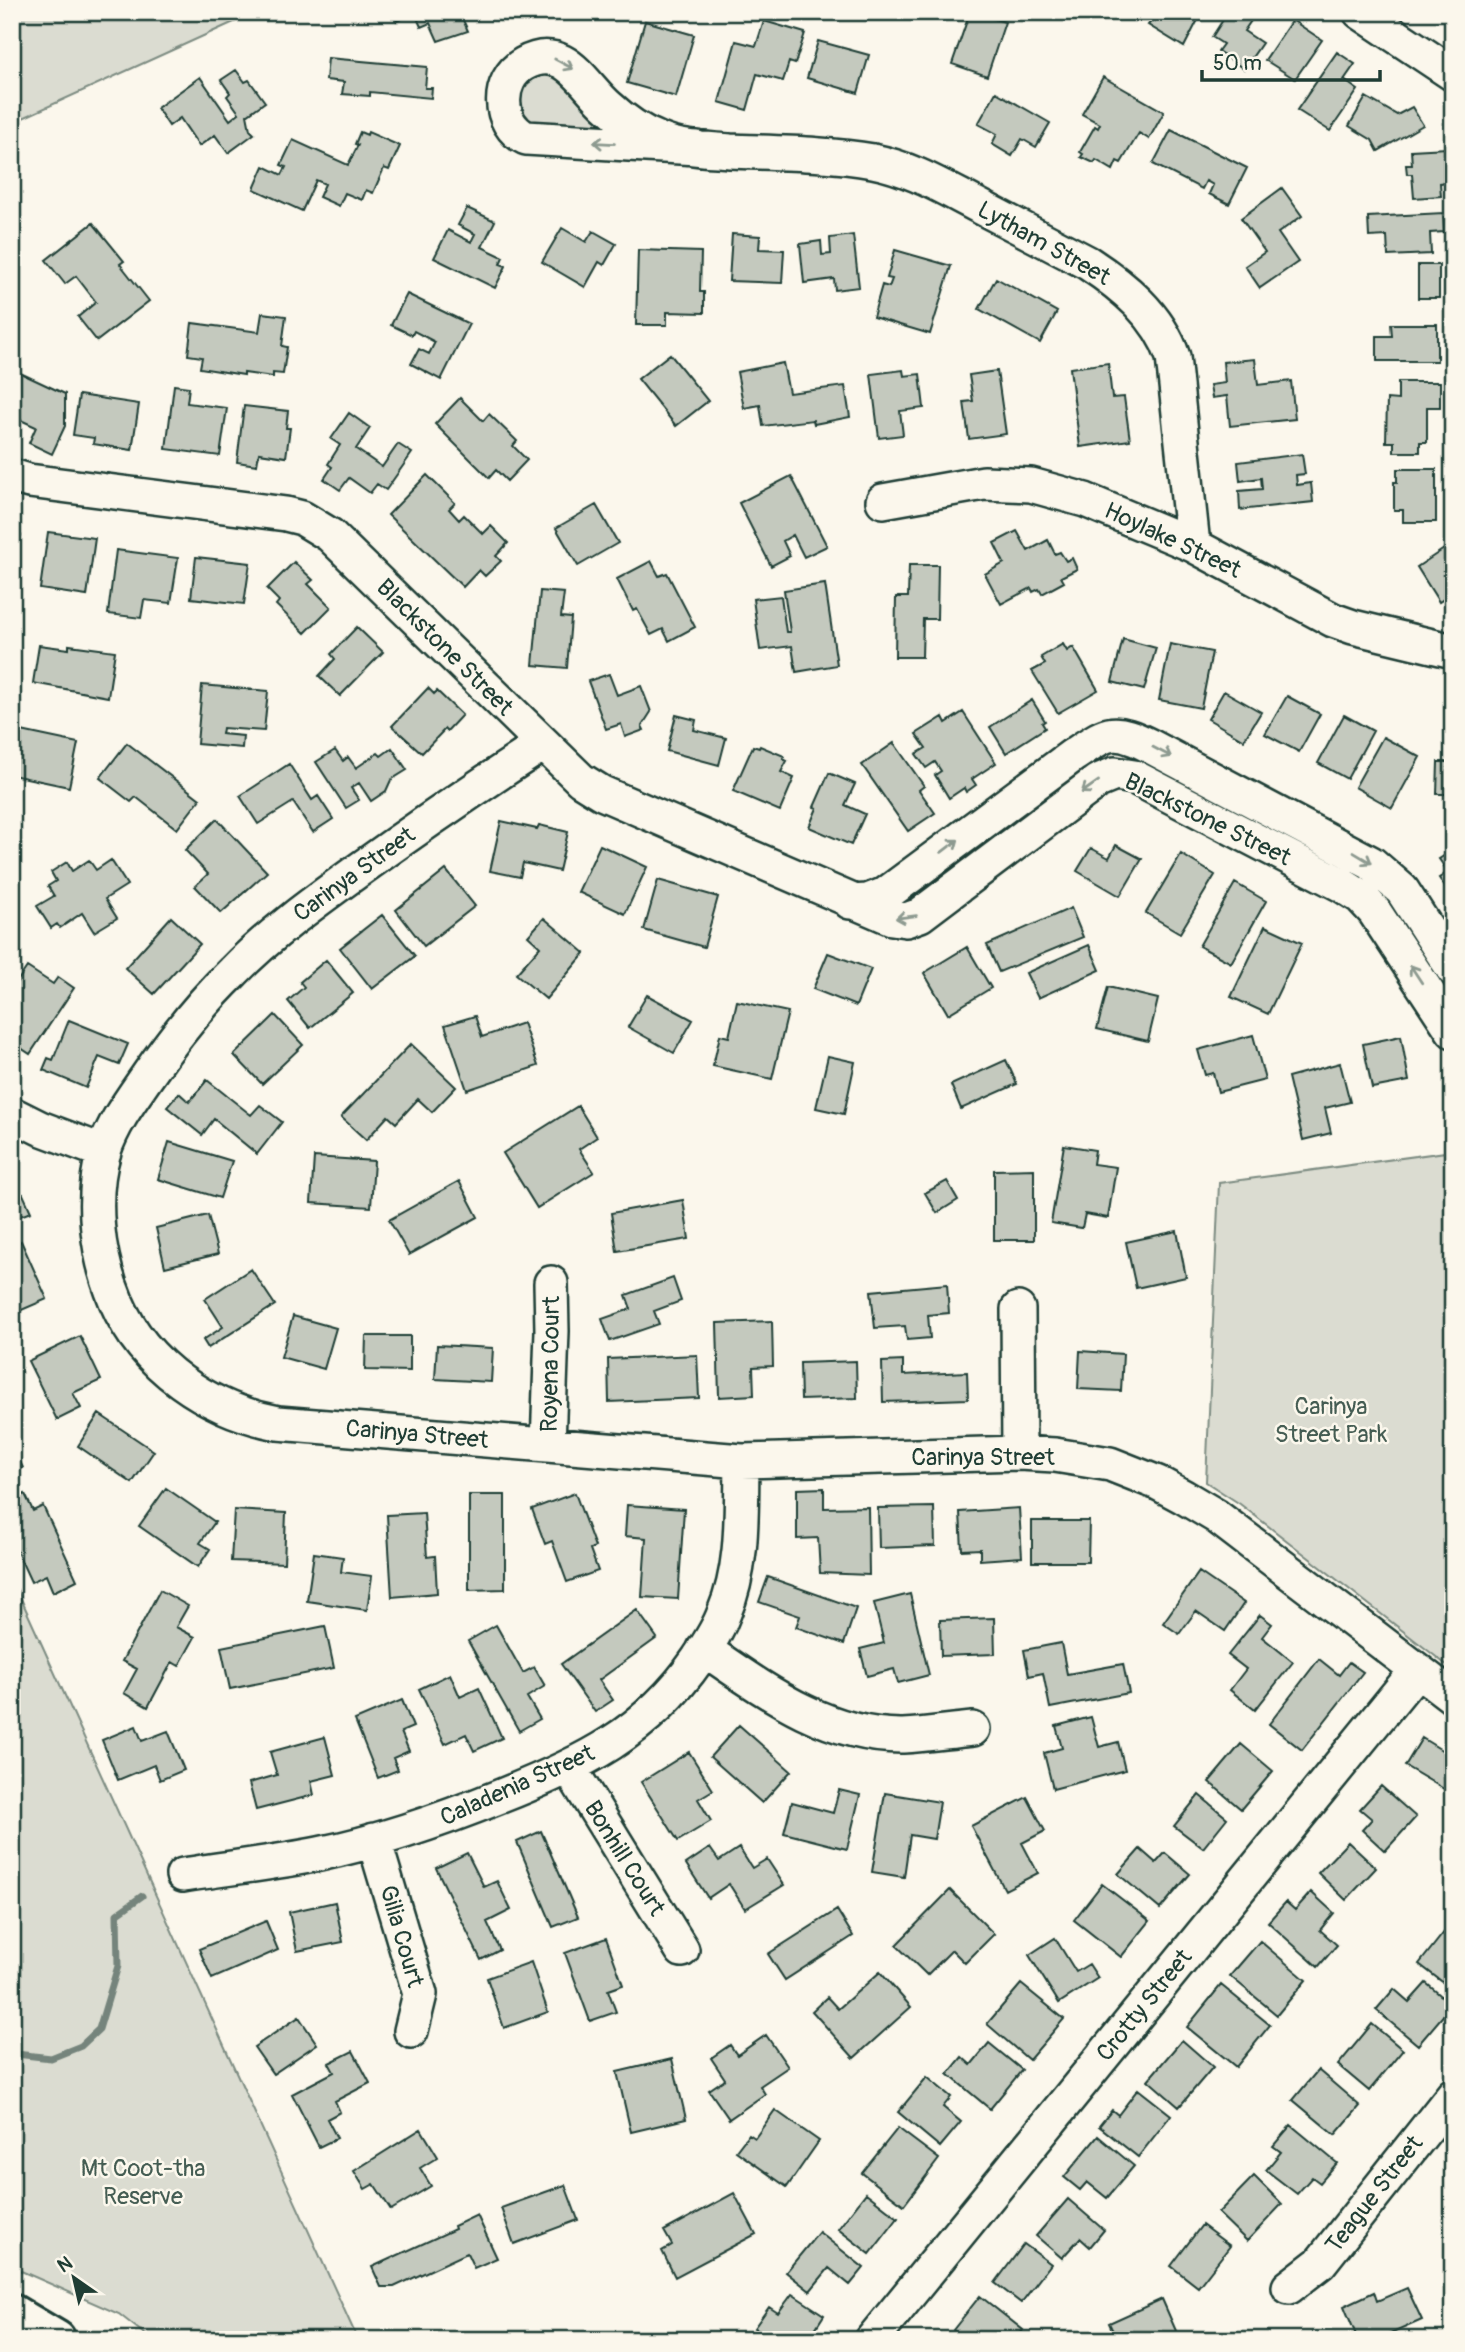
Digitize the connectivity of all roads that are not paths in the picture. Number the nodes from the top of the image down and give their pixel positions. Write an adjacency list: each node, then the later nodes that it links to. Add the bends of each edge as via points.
1 (1360, 12): 2 (street)
2 (1453, 74)
3 (697, 148): 3 (street, Lytham Street, one-way to 3, via 526,138 509,120 504,87 522,65 540,59 559,60 638,128 665,142); 6 (street, Lytham Street, via 851,158 904,170 1088,263 1123,288 1166,337 1173,357)
4 (12, 476): 8 (street, Blackstone Street, via 286,514 314,524 331,535)
5 (883, 501): 6 (street, Hoylake Street, via 966,485 1031,485 1085,500)
6 (1193, 545): 7 (street, Hoylake Street, via 1333,620)
7 (1453, 651)
8 (543, 744): 9 (street, Blackstone Street, via 602,793); 13 (street, Carinya Street, via 440,811 252,953 186,1022 125,1109)
9 (850, 902): 10 (street, Blackstone Street, one-way to 10, via 886,894 1072,756 1103,736 1120,733 1371,863 1402,890); 11 (street, Blackstone Street, one-way to 9, via 1361,897 1129,775 1115,774 1098,781 914,918 892,918)
10 (1453, 969)
11 (1453, 1031)
12 (12, 1114): 13 (street)
13 (104, 1152): 16 (street, Carinya Street, via 97,1218 108,1281 117,1304 145,1348 204,1398 278,1423)
14 (551, 1283): 16 (street, Royena Court)
15 (1018, 1309): 17 (street)
16 (548, 1445): 18 (street, Carinya Street)
17 (1019, 1453): 18 (street, Carinya Street); 20 (street, Carinya Street, via 1110,1464 1175,1492 1216,1516)
18 (742, 1461): 19 (street, Caladenia Street, via 740,1552 734,1585 725,1613)
19 (704, 1649): 22 (street, via 795,1707 850,1728 903,1736); 23 (street, Caladenia Street, via 648,1717)
20 (1417, 1670): 21 (street, Carinya Street); 32 (street, Crotty Street)
21 (1453, 1697)
22 (973, 1729)
23 (569, 1767): 24 (street, Caladenia Street, via 457,1814); 26 (street, Bonhill Court)
24 (374, 1840): 25 (street, Caladenia Street, via 292,1859); 27 (street, Gilia Court, via 420,1994)
25 (183, 1875)
26 (682, 1950)
27 (411, 2031)
28 (1453, 2095): 29 (street, Teague Street, via 1320,2263)
29 (1289, 2287)
30 (12, 2314): 31 (main road)
31 (56, 2340)
32 (872, 2340)

